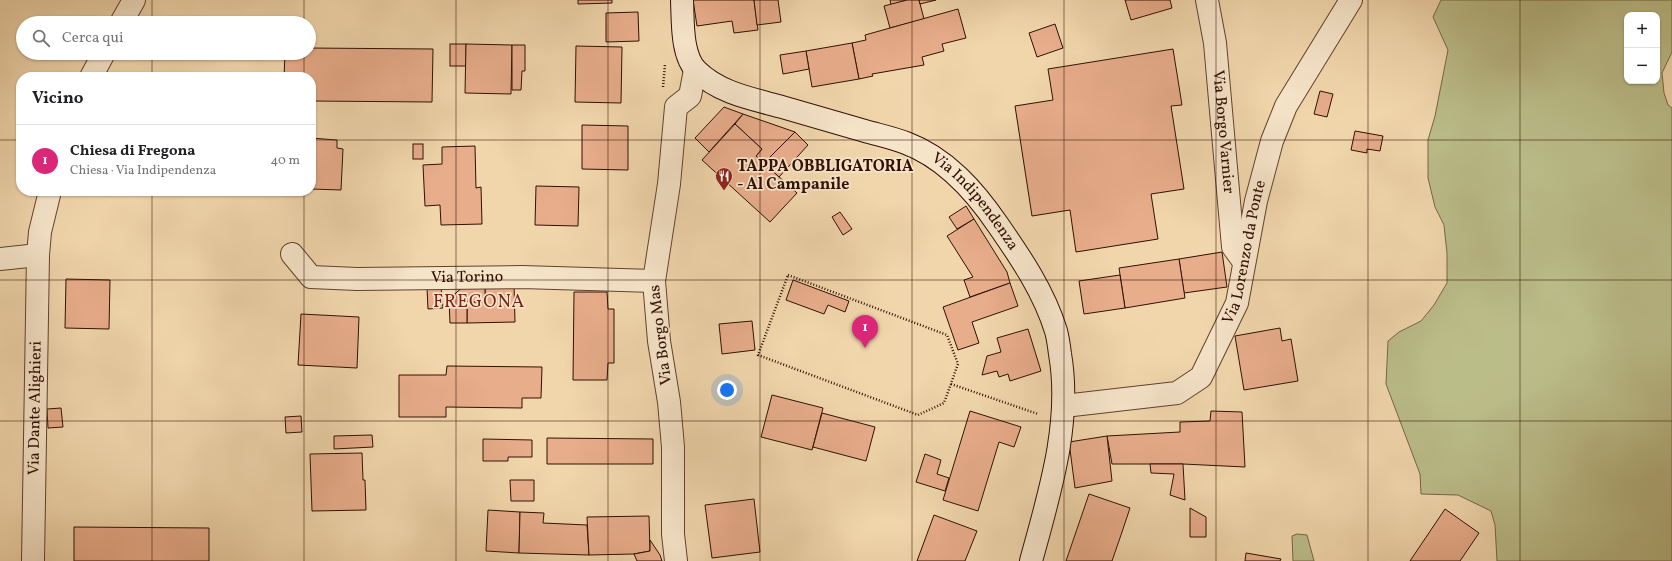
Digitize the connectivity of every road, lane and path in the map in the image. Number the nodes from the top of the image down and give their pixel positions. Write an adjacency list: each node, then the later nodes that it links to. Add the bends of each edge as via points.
1 (134, 0): 5 (street)
2 (682, 0): 7 (street, Via Indipendenza, via 685,45 688,58)
3 (1207, 0): 13 (street, Via Borgo Varnier, via 1215,43 1233,247)
4 (1351, 0): 13 (street, Via Lorenzo da Ponte, via 1286,106 1272,141 1256,200)
5 (125, 16)
6 (100, 60): 8 (street)
7 (695, 70): 14 (street, Via Borgo Mas, via 690,96 676,107 669,184); 16 (street, Via Indipendenza, via 711,82 738,95 907,143 945,164 984,204 1022,258 1046,305 1057,332 1064,375)
8 (94, 72)
9 (49, 196): 11 (street, Via Dante Alighieri, via 40,232)
10 (292, 254): 14 (street, Via Torino, via 311,277 530,277)
11 (38, 255): 12 (street); 18 (street, Via Dante Alighieri)
12 (0, 259)
13 (1244, 262): 16 (street, Via Lorenzo da Ponte, via 1237,303 1201,377 1177,393)
14 (654, 281): 19 (street, Via Borgo Mas, via 672,440 673,534)
15 (951, 384): 15 (path, via 958,364 947,335 788,275 758,355 918,415 944,403); 17 (path)
16 (1064, 406): 20 (street, Via Indipendenza, via 1049,495)
17 (1036, 413)
18 (33, 561)
19 (676, 561)
20 (1031, 561)

